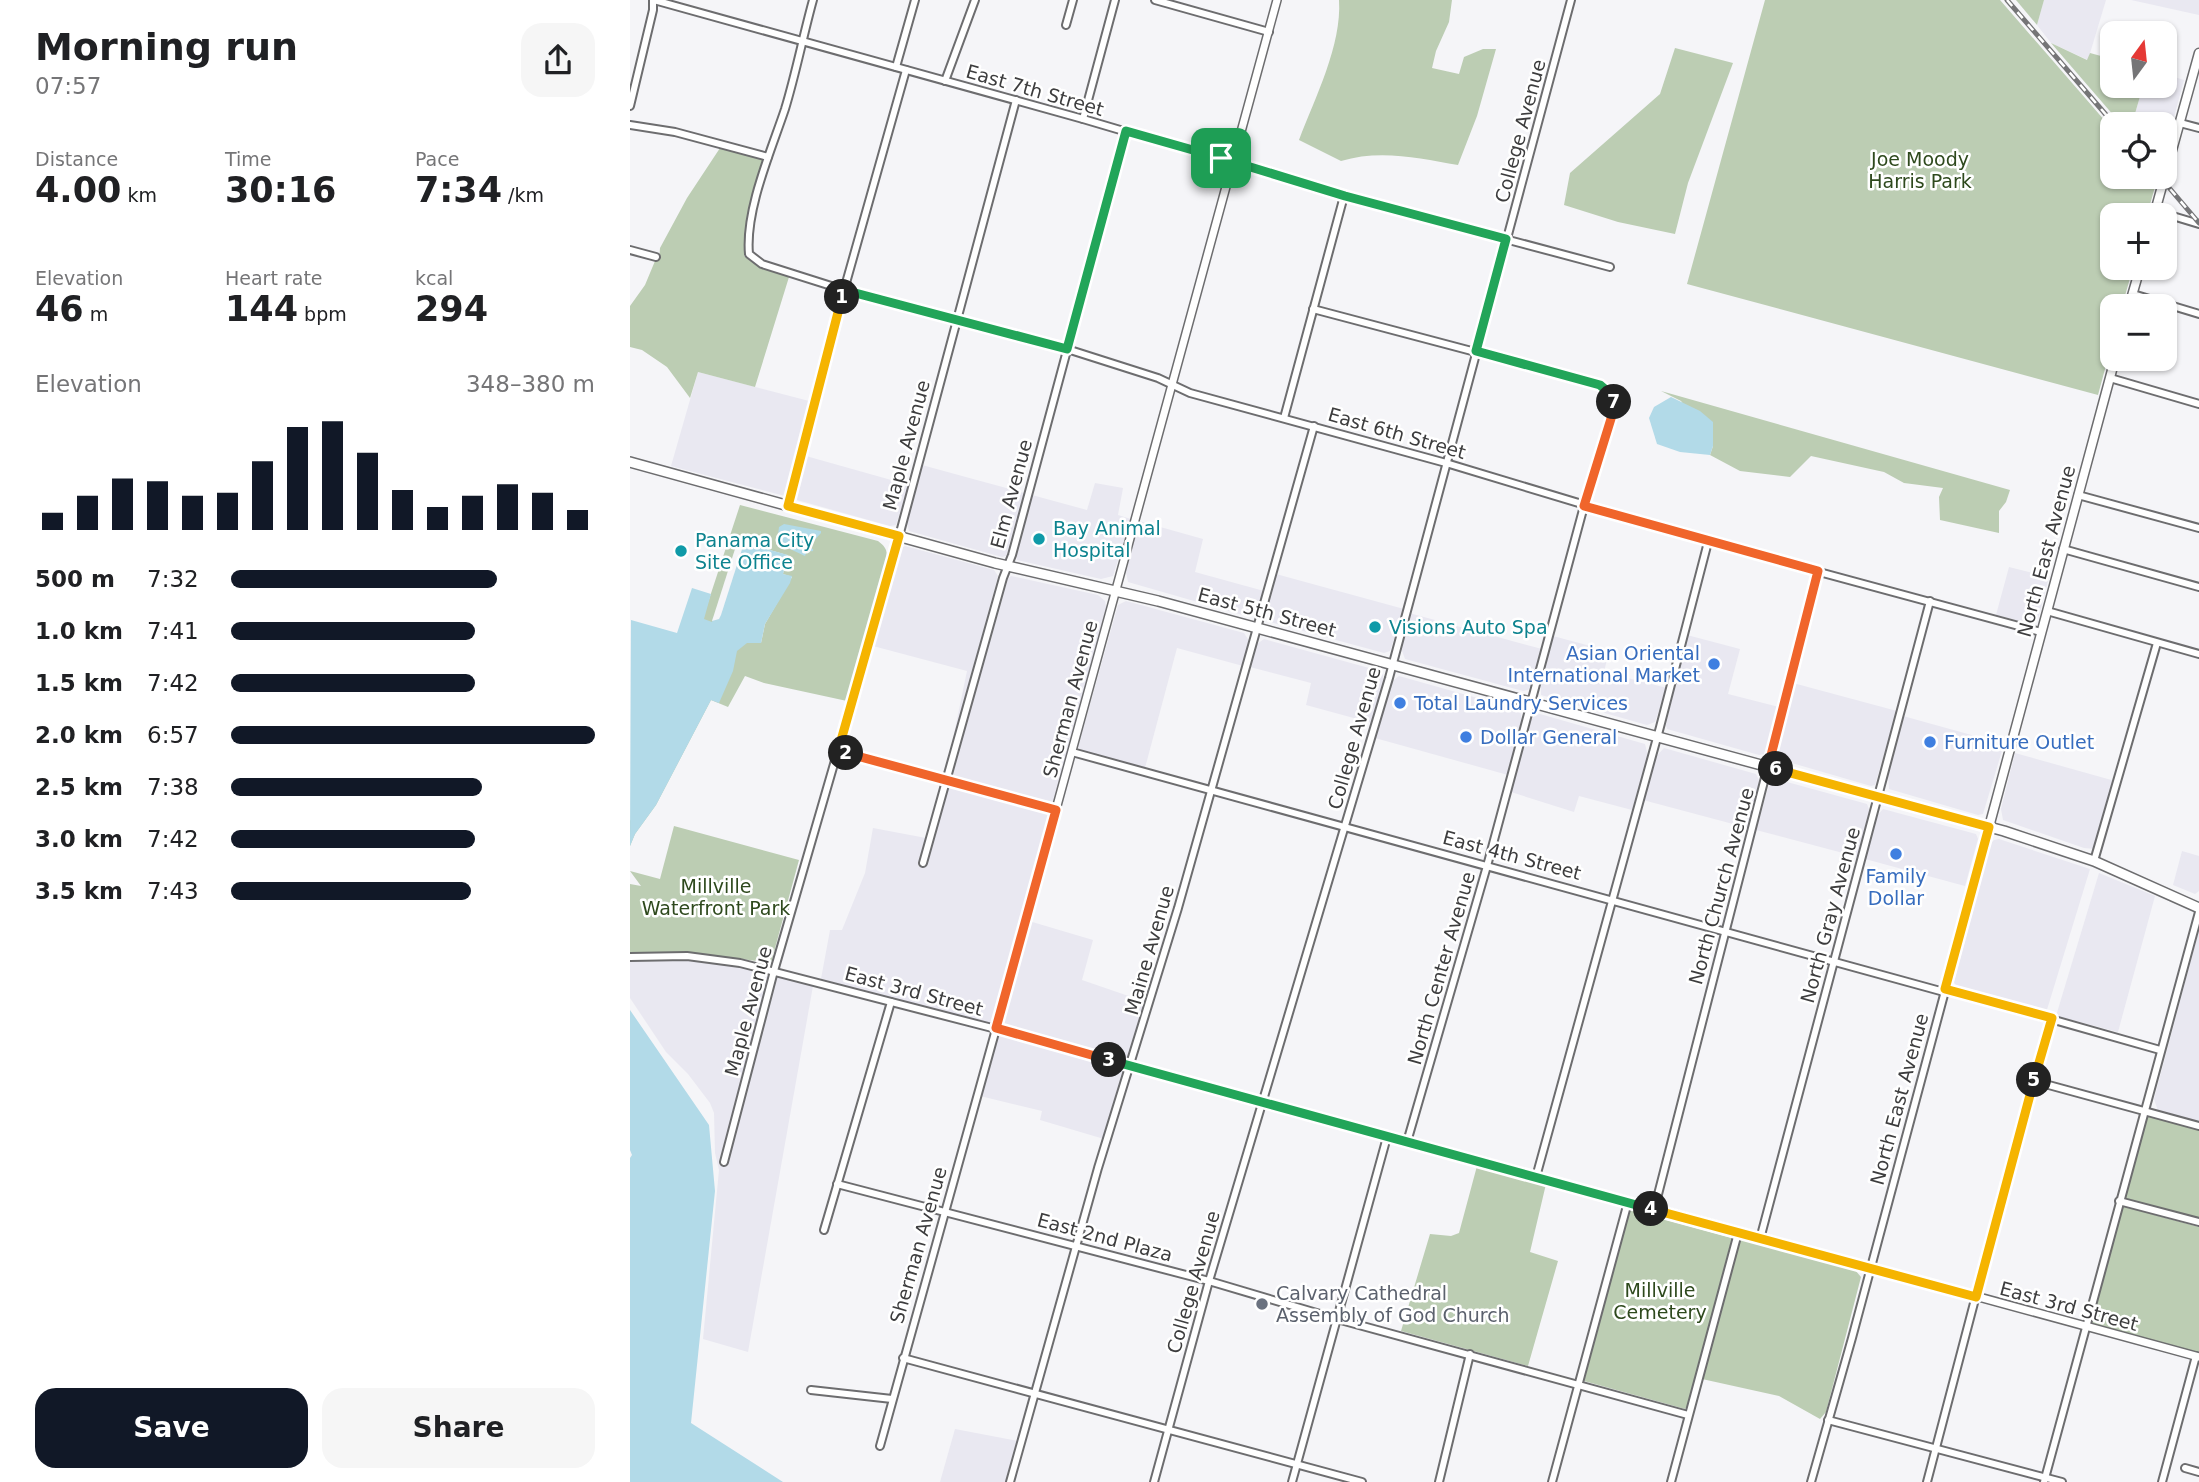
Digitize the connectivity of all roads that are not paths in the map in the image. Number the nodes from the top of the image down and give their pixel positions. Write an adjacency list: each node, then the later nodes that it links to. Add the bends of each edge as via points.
1 (654, 0): 12 (street, East 7th Street); 18 (street)
2 (813, 0): 12 (street)
3 (915, 0): 14 (street)
4 (975, 0): 16 (street)
5 (1073, 0): 10 (street)
6 (1115, 0): 19 (street)
7 (1155, 0): 11 (street)
8 (1277, 0): 11 (street, Sherman Avenue)
9 (1572, 0): 30 (street, College Avenue)
10 (1066, 25)
11 (1269, 32): 25 (street, Sherman Avenue)
12 (802, 42): 14 (street, East 7th Street); 24 (street)
13 (2199, 53): 20 (main road)
14 (896, 67): 15 (street, East 7th Street)
15 (906, 70): 16 (street, East 7th Street); 35 (street)
16 (945, 81): 17 (street, East 7th Street)
17 (1016, 100): 19 (street, East 7th Street); 40 (street, Maple Avenue)
18 (630, 106)
19 (1083, 119): 23 (street, East 7th Street)
20 (2180, 122): 22 (street); 27 (main road)
21 (630, 125): 24 (street)
22 (2199, 128)
23 (1126, 131): 25 (street, East 7th Street); 41 (street, Elm Avenue)
24 (768, 156): 35 (street, East 6th Street, via 749,230 749,254 762,264)
25 (1233, 162): 26 (street, East 7th Street); 45 (street, Sherman Avenue)
26 (1345, 196): 30 (street, East 7th Street); 38 (street)
27 (2158, 203)
28 (2177, 218): 29 (street)
29 (2199, 224)
30 (1506, 239): 33 (street, East 7th Street); 42 (street, College Avenue)
31 (630, 250): 32 (street)
32 (656, 257)
33 (1610, 267)
34 (2137, 280): 36 (main road)
35 (844, 290): 40 (street, East 6th Street); 52 (street)
36 (2133, 294)
37 (2177, 307): 39 (street)
38 (1313, 309): 42 (street); 47 (street)
39 (2199, 314)
40 (956, 321): 41 (street, East 6th Street); 55 (street, Maple Avenue)
41 (1067, 349): 45 (street, East 6th Street); 58 (street, Elm Avenue)
42 (1476, 351): 50 (street, College Avenue); 53 (street, North Center Avenue, via 1600,385 1614,397)
43 (2112, 371): 44 (main road, North East Avenue)
44 (2110, 378): 46 (street); 51 (main road, North East Avenue)
45 (1172, 385): 47 (street, East 6th Street); 61 (street, Sherman Avenue)
46 (2199, 404)
47 (1284, 418): 48 (street, East 6th Street)
48 (1314, 426): 50 (street, East 6th Street); 64 (street, Maine Avenue)
49 (630, 462): 52 (main road, East 5th Street)
50 (1446, 463): 53 (street, East 6th Street); 68 (street, College Avenue)
51 (2078, 495): 54 (street); 57 (main road, North East Avenue)
52 (788, 506): 55 (main road, East 5th Street)
53 (1584, 506): 56 (street, East 6th Street); 69 (street, North Center Avenue)
54 (2199, 528)
55 (899, 536): 58 (main road, East 5th Street); 71 (street, Maple Avenue)
56 (1708, 542): 59 (street, East 6th Street); 70 (street)
57 (2063, 549): 60 (street); 63 (main road, North East Avenue)
58 (1007, 566): 61 (main road, East 5th Street); 74 (street, Elm Avenue)
59 (1818, 571): 62 (street, East 6th Street); 73 (street, North Church Avenue)
60 (2199, 587)
61 (1116, 590): 64 (main road, East 5th Street); 72 (street, Sherman Avenue)
62 (1930, 601): 65 (street, East 6th Street); 76 (street, North Gray Avenue)
63 (2047, 611): 65 (main road, North East Avenue); 66 (street)
64 (1257, 628): 68 (main road, East 5th Street); 75 (street, Maine Avenue)
65 (2041, 632): 79 (main road, North East Avenue)
66 (2157, 643): 67 (street); 80 (street)
67 (2199, 654)
68 (1392, 664): 69 (main road, East 5th Street); 78 (street, College Avenue)
69 (1531, 702): 70 (main road, East 5th Street); 82 (street, North Center Avenue)
70 (1657, 737): 73 (main road, East 5th Street); 83 (street)
71 (838, 751): 74 (street); 88 (street, Maple Avenue)
72 (1072, 752): 75 (street, East 4th Street); 77 (street, Sherman Avenue)
73 (1768, 767): 76 (main road, East 5th Street); 85 (street, North Church Avenue)
74 (946, 780): 77 (street); 81 (street, Elm Avenue)
75 (1211, 790): 78 (street, East 4th Street); 94 (street, Maine Avenue)
76 (1878, 797): 79 (main road, East 5th Street); 87 (street, North Gray Avenue)
77 (1056, 810): 92 (street, Sherman Avenue)
78 (1345, 825): 82 (street, East 4th Street); 96 (street, College Avenue)
79 (1989, 827): 80 (main road, East 5th Street); 89 (street, North East Avenue)
80 (2094, 861): 84 (main road, East 5th Street)
81 (923, 863)
82 (1488, 866): 83 (street, East 4th Street); 100 (street, North Center Avenue)
83 (1612, 899): 85 (street, East 4th Street); 102 (street)
84 (2199, 910): 93 (street)
85 (1726, 930): 87 (street, East 4th Street); 106 (street, North Church Avenue)
86 (630, 957): 88 (street, East 3rd Street, via 687,956)
87 (1834, 960): 89 (street, East 4th Street); 111 (street, North Gray Avenue)
88 (774, 971): 90 (street, East 3rd Street); 101 (street, Maple Avenue)
89 (1944, 990): 91 (street, East 4th Street); 113 (street, North East Avenue)
90 (891, 1002): 92 (street, East 3rd Street); 103 (street)
91 (2052, 1018): 93 (street, East 4th Street); 95 (street)
92 (996, 1028): 94 (street, East 3rd Street); 107 (street, Sherman Avenue)
93 (2160, 1050): 97 (street)
94 (1131, 1066): 96 (street, East 3rd Street); 112 (street, Maine Avenue)
95 (2034, 1082): 97 (street); 115 (street)
96 (1262, 1102): 99 (street, East 3rd Street); 114 (street, College Avenue)
97 (2143, 1111): 98 (street); 104 (street)
98 (2199, 1126)
99 (1387, 1136): 100 (street, East 3rd Street); 116 (street)
100 (1407, 1142): 102 (street, East 3rd Street)
101 (724, 1162)
102 (1536, 1177): 105 (street, East 3rd Street)
103 (837, 1184): 107 (street, East 2nd Plaza); 109 (street)
104 (2119, 1201): 108 (street); 117 (street)
105 (1628, 1202): 106 (street, East 3rd Street); 121 (street)
106 (1654, 1210): 110 (street, East 3rd Street)
107 (943, 1212): 112 (street, East 2nd Plaza); 120 (street, Sherman Avenue)
108 (2199, 1222)
109 (824, 1230)
110 (1738, 1233): 111 (street, East 3rd Street); 125 (street)
111 (1760, 1239): 113 (street, East 3rd Street)
112 (1077, 1246): 114 (street, East 2nd Plaza); 123 (street, Maine Avenue)
113 (1870, 1269): 115 (street, East 3rd Street); 126 (street, North East Avenue)
114 (1209, 1281): 116 (street, East 2nd Plaza); 127 (street, College Avenue)
115 (1976, 1297): 117 (street, East 3rd Street); 129 (street)
116 (1337, 1319): 118 (street, East 2nd Plaza); 130 (street)
117 (2086, 1326): 119 (street, East 3rd Street); 133 (street)
118 (1470, 1354): 121 (street, East 2nd Plaza); 138 (street)
119 (2198, 1357): 144 (street)
120 (903, 1358): 123 (street); 124 (street, Sherman Avenue)
121 (1579, 1384): 125 (street, East 2nd Plaza); 139 (street)
122 (811, 1390): 124 (street)
123 (1036, 1393): 127 (street); 134 (street, Maine Avenue)
124 (892, 1399): 128 (street, Sherman Avenue)
125 (1688, 1415): 140 (street)
126 (1828, 1420): 129 (street); 141 (street, North East Avenue)
127 (1168, 1428): 130 (street); 135 (street, College Avenue)
128 (880, 1446)
129 (1937, 1448): 133 (street); 142 (street)
130 (1296, 1463): 136 (street); 137 (street)
131 (2185, 1468): 132 (street)
132 (2199, 1472)
133 (2044, 1480): 143 (street)
134 (1010, 1482)
135 (1154, 1482)
136 (1292, 1482)
137 (1362, 1482)
138 (1439, 1482)
139 (1552, 1482)
140 (1671, 1482)
141 (1811, 1482)
142 (1927, 1482)
143 (2062, 1482)
144 (2162, 1482)

